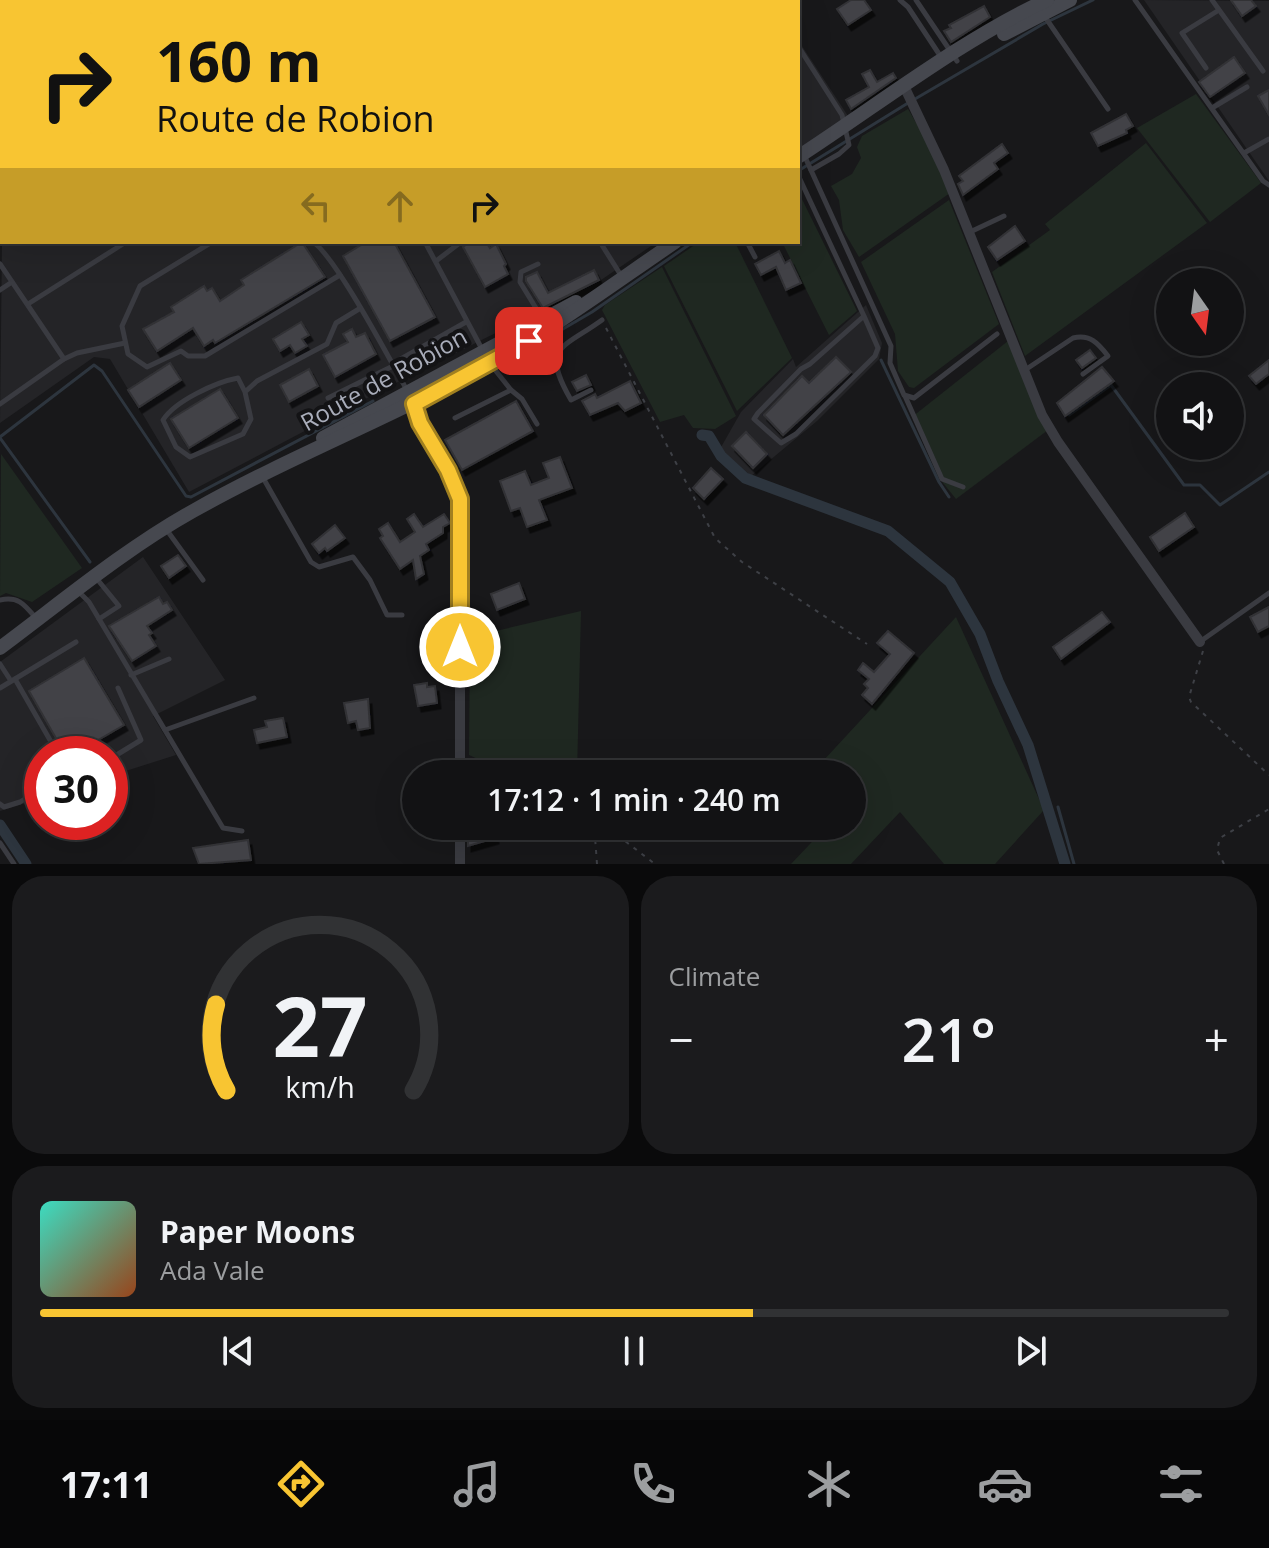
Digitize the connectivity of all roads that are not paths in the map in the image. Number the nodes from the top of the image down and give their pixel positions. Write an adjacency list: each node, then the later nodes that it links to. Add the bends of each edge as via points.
1 (900, 0): 10 (lane)
2 (916, 0): 10 (lane)
3 (1029, 0): 8 (street)
4 (1135, 0): 15 (lane)
5 (1212, 0): 7 (lane)
6 (1055, 3): 8 (main road); 10 (main road); 16 (lane)
7 (1219, 10): 11 (lane, via 1182,33); 12 (lane)
8 (1021, 13): 10 (main road)
9 (800, 49): 17 (lane)
10 (951, 59): 14 (main road)
11 (1206, 68)
12 (1263, 71)
13 (1247, 87): 15 (lane)
14 (906, 89): 17 (main road); 25 (street)
15 (1212, 108): 19 (lane)
16 (1108, 109)
17 (847, 126): 20 (main road); 21 (lane, via 849,145)
18 (1269, 139): 19 (lane)
19 (1244, 153): 23 (lane)
20 (800, 156): 21 (lane)
21 (811, 170): 59 (lane, via 891,346 890,363)
22 (800, 179): 44 (lane)
23 (1267, 181)
24 (1004, 216): 25 (lane)
25 (969, 233): 54 (street)
26 (123, 244): 42 (lane)
27 (209, 244): 49 (lane, via 140,286 122,326)
28 (316, 244): 38 (lane)
29 (426, 244): 35 (lane)
30 (458, 244): 35 (lane)
31 (601, 244): 39 (lane)
32 (672, 244): 39 (main road, Route de Robion)
33 (748, 244): 34 (lane)
34 (755, 257)
35 (436, 261): 47 (lane)
36 (0, 264): 40 (lane)
37 (538, 264): 45 (lane, via 521,272 520,282)
38 (340, 275): 43 (lane); 49 (lane, via 205,356 181,351 147,367 128,354)
39 (619, 280): 45 (main road, Route de Robion); 50 (main road, Route de Robion, via 549,330)
40 (12, 282): 41 (lane); 42 (lane)
41 (0, 290)
42 (28, 304): 51 (lane)
43 (359, 309): 53 (lane); 58 (lane, via 336,323 327,344)
44 (864, 316): 44 (lane, via 801,369 754,419 781,443 875,356 878,348)
45 (543, 319): 50 (main road, Route de Robion)
46 (602, 320): 57 (lane, via 556,354 555,365 571,400)
47 (466, 322): 50 (lane); 52 (lane)
48 (997, 334): 59 (lane, via 914,398)
49 (125, 343): 51 (lane)
50 (486, 357): 56 (lane); 61 (main road, Route de Robion); 61 (main road, Route de Robion, via 454,366)
51 (64, 359): 62 (lane)
52 (399, 360)
53 (393, 366): 60 (lane); 61 (lane)
54 (1024, 370): 55 (lane, via 1081,336 1098,342 1108,356); 77 (street, via 1058,442)
55 (1083, 374)
56 (511, 390): 63 (lane); 64 (lane)
57 (591, 390)
58 (245, 392): 58 (lane, via 251,419 243,434 190,457 176,447 163,420 169,411 220,381 238,378)
59 (904, 395): 66 (lane, via 942,479)
60 (328, 398)
61 (411, 398): 65 (main road, Route de Robion); 65 (main road, Route de Robion, via 355,432); 89 (street, via 460,499)
62 (0, 404)
63 (455, 418)
64 (537, 424)
65 (261, 475): 67 (main road, Route de Robion); 73 (lane, via 311,562 319,567 353,557 387,615)
66 (963, 487)
67 (165, 528): 68 (main road, Route de Robion); 69 (lane)
68 (95, 578): 70 (main road, Route de Robion); 74 (lane, via 119,606)
69 (203, 580)
70 (78, 591): 74 (lane); 75 (main road, Route de Robion)
71 (1269, 593): 77 (lane)
72 (0, 600): 75 (lane, via 22,602)
73 (402, 615)
74 (99, 619): 81 (lane)
75 (38, 620): 78 (main road, Route de Robion)
76 (76, 642): 82 (lane)
77 (1200, 642)
78 (0, 648)
79 (169, 659): 81 (lane)
80 (0, 664): 82 (lane)
81 (131, 675): 86 (lane)
82 (13, 680): 83 (lane); 87 (lane)
83 (0, 688)
84 (118, 688): 88 (lane, via 141,740)
85 (254, 698): 86 (lane)
86 (165, 730): 92 (lane, via 223,828)
87 (47, 736)
88 (128, 748)
89 (460, 760)
90 (24, 799): 91 (lane)
91 (0, 804)
92 (242, 831)
93 (460, 840): 96 (street)
94 (0, 843): 95 (lane)
95 (14, 864)
96 (460, 864)

